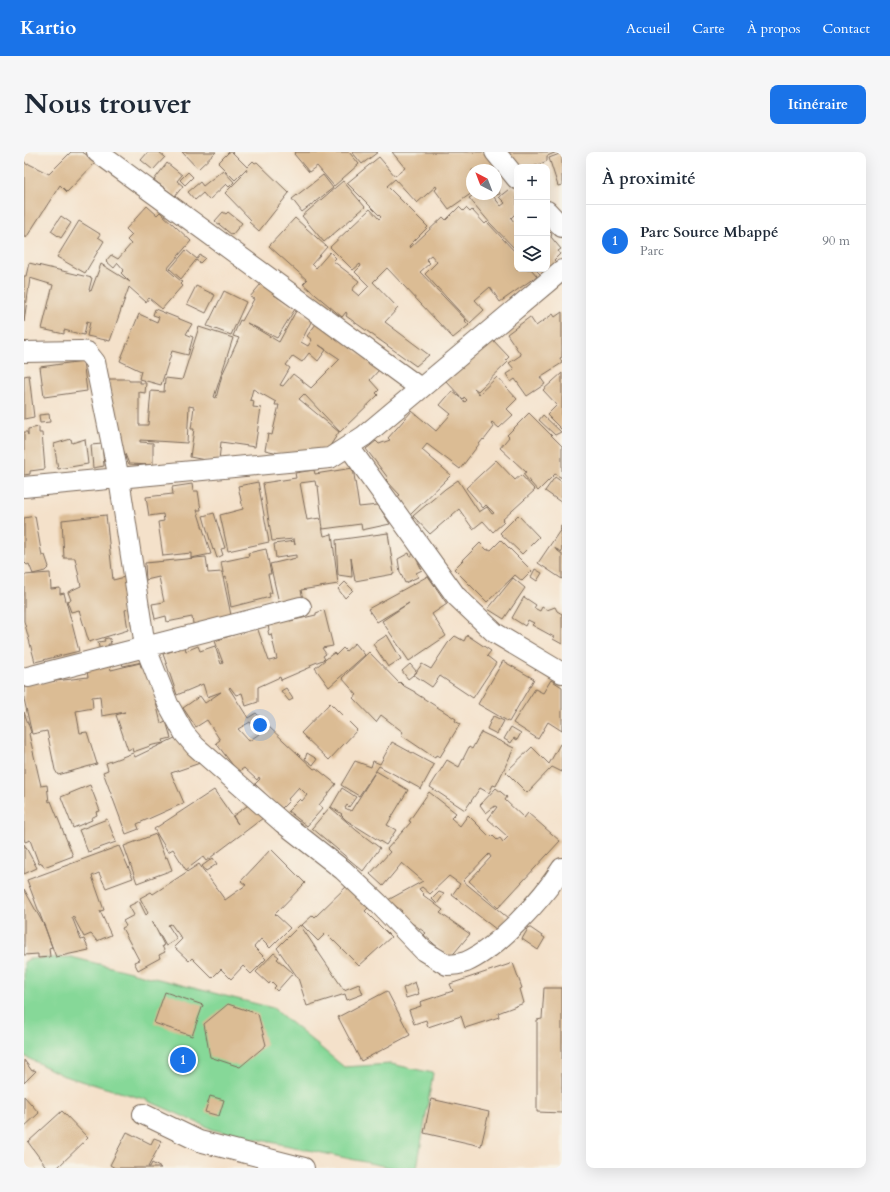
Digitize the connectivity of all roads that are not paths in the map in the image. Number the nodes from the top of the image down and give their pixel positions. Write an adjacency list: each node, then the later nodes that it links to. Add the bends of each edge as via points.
1 (97, 152): 8 (street)
2 (495, 152): 3 (street)
3 (514, 175)
4 (550, 214): 5 (street)
5 (562, 227)
6 (562, 270): 8 (street)
7 (24, 352): 10 (street, via 80,351 91,356)
8 (420, 388): 9 (street)
9 (349, 447): 10 (street, via 330,458); 14 (street, via 456,596 495,633)
10 (119, 478): 11 (street); 13 (street)
11 (24, 487)
12 (301, 607): 13 (street)
13 (145, 646): 15 (street); 16 (street, via 168,704 184,733 195,746 283,823 343,870 424,951 439,961 447,965 466,962 503,938)
14 (562, 673)
15 (28, 677)
16 (562, 868)
17 (143, 1114): 18 (street, via 199,1141)
18 (304, 1168)

